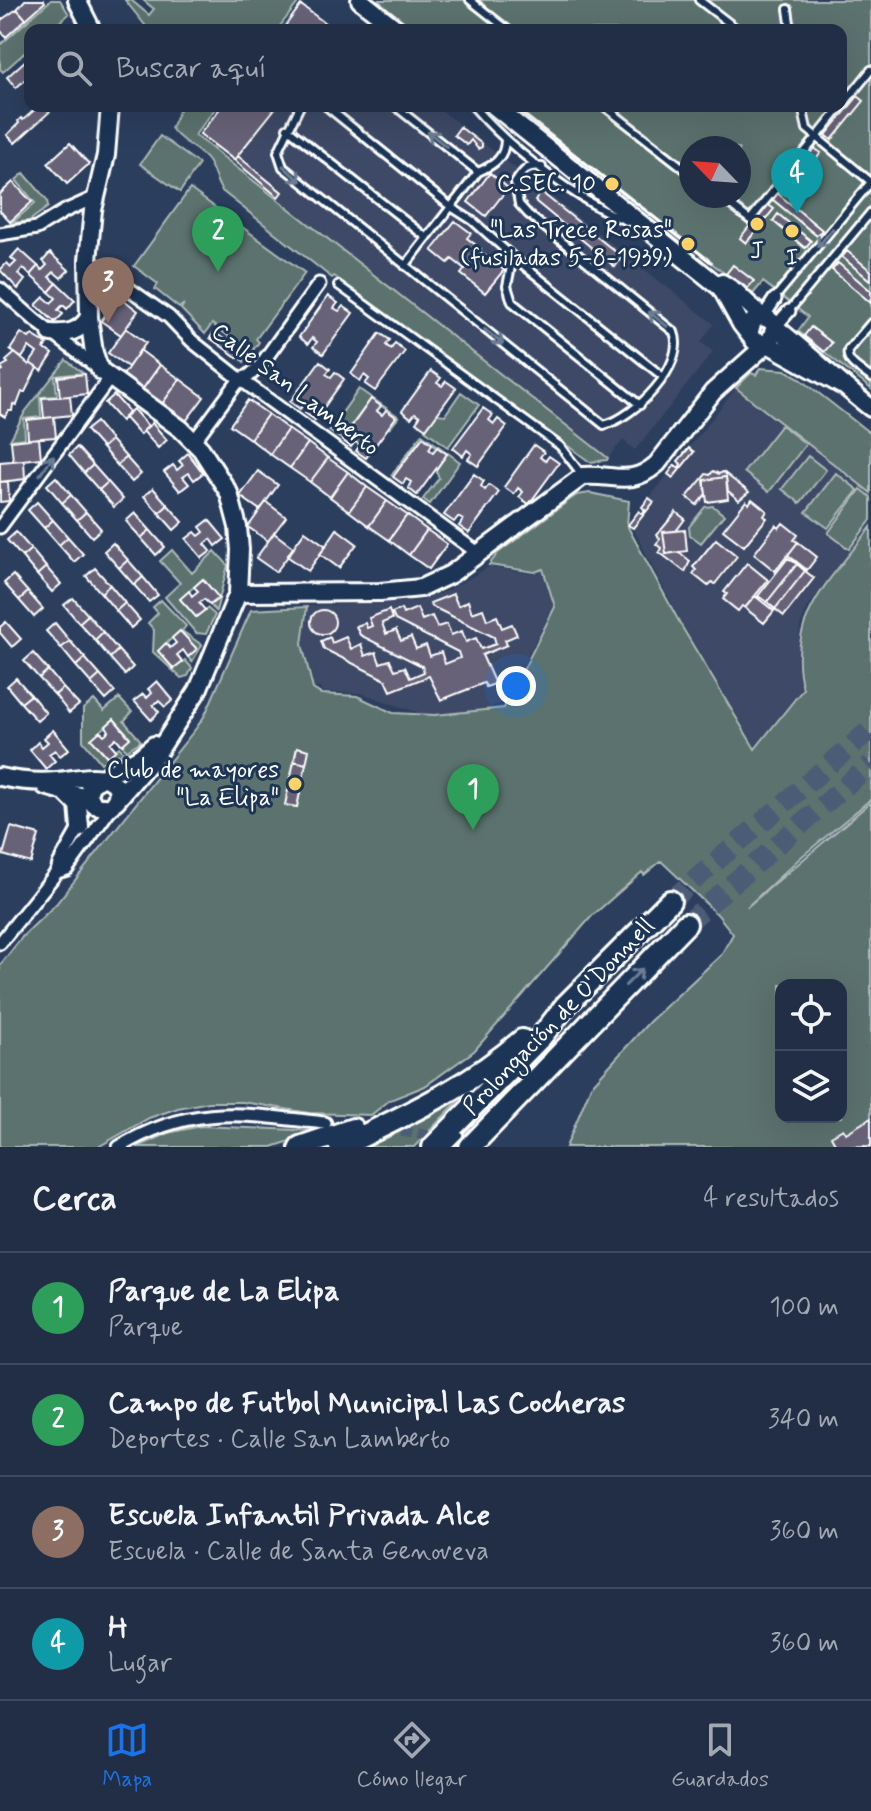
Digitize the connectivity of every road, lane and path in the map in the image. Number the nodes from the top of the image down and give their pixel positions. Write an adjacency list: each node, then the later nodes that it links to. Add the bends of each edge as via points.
1 (77, 0): 6 (street)
2 (360, 0): 7 (street)
3 (470, 0): 8 (lane)
4 (699, 0): 9 (lane)
5 (788, 9): 10 (lane)
6 (89, 24)
7 (390, 24)
8 (500, 24)
9 (730, 24)
10 (790, 24)
11 (870, 72): 12 (lane)
12 (847, 100)
13 (110, 112): 29 (street)
14 (296, 112): 22 (lane)
15 (333, 112): 30 (lane)
16 (403, 112): 27 (lane, one-way to 16)
17 (479, 112): 24 (lane)
18 (502, 112): 33 (street)
19 (612, 112): 25 (lane)
20 (803, 112): 23 (lane)
21 (837, 112): 23 (lane)
22 (287, 128): 35 (lane); 38 (lane, one-way to 38, via 278,152 283,167)
23 (815, 138): 28 (lane); 31 (lane, via 750,220)
24 (505, 139): 26 (lane); 27 (lane, via 502,157)
25 (679, 165)
26 (542, 167): 33 (lane, via 598,209); 52 (lane, one-way to 26, via 674,357 674,332 519,204 515,183 530,166)
27 (478, 172): 30 (lane)
28 (871, 182): 43 (lane, one-way to 43)
29 (96, 197): 34 (street, via 37,228); 37 (street)
30 (451, 207): 35 (lane); 36 (lane)
31 (734, 208)
32 (871, 212): 44 (lane)
33 (651, 230): 39 (street)
34 (0, 234)
35 (427, 238): 38 (lane)
36 (513, 257): 52 (lane); 57 (lane, via 507,286 512,302)
37 (88, 260): 45 (street); 54 (street, Calle San Lamberto, via 169,317)
38 (405, 266): 57 (lane, one-way to 57, via 604,425)
39 (701, 269): 46 (street); 48 (street, via 726,294)
40 (319, 284): 54 (street, via 260,366)
41 (338, 285): 60 (lane, via 560,446)
42 (0, 289): 49 (street)
43 (777, 297): 46 (street)
44 (791, 308): 46 (street)
45 (89, 317): 49 (street, via 73,332); 51 (street, via 92,344)
46 (767, 320): 48 (street, via 753,321); 50 (street, via 773,337); 55 (street)
47 (871, 323): 53 (lane, via 846,355)
48 (749, 331): 50 (street, via 755,342); 56 (street)
49 (51, 333): 51 (street)
50 (766, 343): 55 (street); 56 (street)
51 (105, 374): 59 (street); 61 (street, one-way to 51)
52 (662, 376): 57 (lane)
53 (871, 378)
54 (240, 379): 59 (street); 62 (street, Calle San Lamberto)
55 (841, 385): 58 (street)
56 (713, 392): 60 (street, via 647,472 622,479)
57 (640, 405)
58 (871, 408)
59 (194, 441): 63 (street, via 222,479 235,511)
60 (583, 476): 62 (street)
61 (0, 527)
62 (478, 553): 63 (street, via 436,583 406,591)
63 (238, 593): 64 (street)
64 (179, 723): 66 (street, via 140,757); 70 (street)
65 (0, 777): 67 (street)
66 (102, 778): 67 (street); 69 (street, via 91,785); 70 (street, via 117,787)
67 (29, 782): 68 (street)
68 (62, 790): 69 (street); 71 (street, via 78,805)
69 (90, 800): 70 (street, via 98,807); 71 (street)
70 (114, 803): 72 (street, via 67,869)
71 (80, 828): 72 (street)
72 (57, 872): 75 (street)
73 (670, 901): 76 (highway, Prolongación de O'Donnell)
74 (686, 924): 77 (highway, Prolongación de O'Donnell, one-way to 74)
75 (0, 943)
76 (566, 1005): 78 (highway, Prolongación de O'Donnell); 79 (highway, via 472,1080)
77 (582, 1029): 82 (highway, Prolongación de O'Donnell); 88 (highway)
78 (541, 1037): 80 (lane, Prolongación de O'Donnell); 86 (highway, Prolongación de O'Donnell)
79 (432, 1101): 84 (highway); 85 (highway)
80 (490, 1101)
81 (325, 1123): 83 (street, via 207,1115 149,1130)
82 (466, 1139): 87 (lane, Prolongación de O'Donnell)
83 (119, 1147)
84 (300, 1147)
85 (340, 1147)
86 (433, 1147)
87 (447, 1147)
88 (490, 1147)

